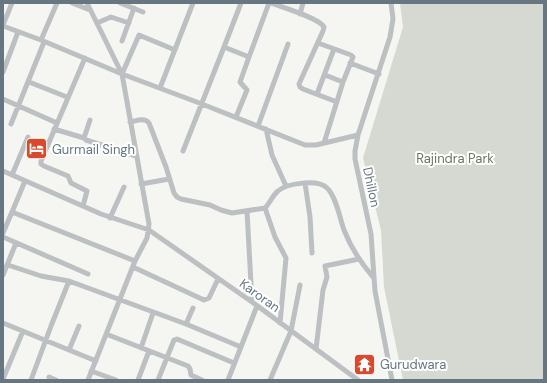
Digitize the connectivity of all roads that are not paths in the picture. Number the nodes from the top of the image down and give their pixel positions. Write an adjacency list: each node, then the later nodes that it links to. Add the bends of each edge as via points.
1 (12, 3): 17 (street)
2 (57, 3): 19 (street)
3 (72, 3): 12 (street)
4 (87, 3): 12 (street)
5 (120, 3): 11 (street)
6 (193, 3): 25 (street)
7 (241, 3): 23 (street)
8 (270, 3): 14 (street); 26 (street)
9 (303, 3): 14 (street)
10 (391, 3): 31 (street, Dhillon, via 393,27)
11 (134, 8): 13 (street); 16 (street)
12 (90, 10): 15 (street)
13 (143, 12)
14 (300, 14): 21 (street, via 323,24)
15 (97, 23): 16 (street, via 111,17); 30 (street)
16 (129, 23): 20 (street)
17 (3, 26): 18 (street)
18 (18, 32): 19 (street); 29 (street)
19 (42, 41): 27 (street); 33 (street)
20 (122, 41)
21 (318, 43): 24 (street); 36 (street, via 299,84 300,87)
22 (288, 44): 47 (street)
23 (224, 47): 26 (street); 40 (street)
24 (334, 49): 28 (street, via 352,56); 32 (street)
25 (175, 50): 30 (street, via 139,36); 35 (street)
26 (249, 57): 42 (street, via 240,82 247,90)
27 (84, 58): 30 (street); 37 (street)
28 (350, 63): 31 (street); 34 (street)
29 (3, 72)
30 (122, 74): 35 (street); 44 (street)
31 (379, 74): 50 (street, Dhillon)
32 (325, 75): 34 (street); 36 (street)
33 (29, 82): 37 (street); 41 (street)
34 (343, 82): 39 (street)
35 (160, 88): 40 (street)
36 (317, 94): 39 (street)
37 (67, 97): 45 (street)
38 (3, 99): 41 (street)
39 (337, 102): 53 (street)
40 (202, 104): 42 (street); 54 (street)
41 (20, 106): 45 (street); 46 (street)
42 (236, 117): 47 (street)
43 (90, 120): 52 (street)
44 (130, 122): 55 (street); 58 (street, via 147,120)
45 (57, 123): 48 (street)
46 (12, 124)
47 (258, 126): 49 (street)
48 (54, 129): 52 (street); 64 (street, via 42,164 68,176 70,183 87,191)
49 (266, 129): 53 (street, via 305,145); 62 (street, via 272,155)
50 (358, 135): 53 (street); 80 (street, Dhillon, via 355,159 371,238)
51 (28, 136): 57 (street)
52 (84, 138): 55 (street)
53 (324, 143)
54 (183, 151)
55 (136, 156): 61 (street)
56 (3, 171): 57 (street, Karoran)
57 (12, 175): 59 (street, Karoran)
58 (169, 179): 61 (street); 66 (street, via 177,197 210,204 227,212)
59 (25, 181): 64 (street, Karoran); 67 (street)
60 (305, 183): 62 (street); 73 (street); 74 (street, via 320,184 331,193 344,232)
61 (141, 184): 69 (street)
62 (286, 186): 65 (street, via 273,196)
63 (124, 187): 68 (street)
64 (83, 206): 68 (street, Karoran)
65 (265, 208): 66 (street); 89 (street, via 275,237 286,258)
66 (246, 211): 85 (street)
67 (12, 212): 70 (street); 75 (street)
68 (110, 218): 69 (street, Karoran)
69 (149, 230): 75 (street); 81 (street, Karoran)
70 (3, 233)
71 (3, 237): 72 (street)
72 (16, 243): 76 (street); 78 (street)
73 (312, 253)
74 (359, 259): 80 (street); 98 (street, via 325,266 328,277 323,290)
75 (135, 262): 77 (street)
76 (8, 265): 79 (street); 82 (street, via 40,276)
77 (133, 267): 81 (street, via 204,300 208,298); 84 (street)
78 (88, 274)
79 (3, 275)
80 (373, 277): 117 (street, Dhillon)
81 (218, 279): 85 (street, Karoran)
82 (69, 281): 84 (street); 95 (street)
83 (300, 285): 93 (street)
84 (120, 300): 87 (street); 94 (street)
85 (254, 304): 89 (street, Karoran); 96 (street)
86 (193, 308): 90 (street)
87 (153, 313): 90 (street); 97 (street)
88 (3, 323): 92 (street)
89 (280, 323): 93 (street, Karoran)
90 (186, 324): 96 (street)
91 (79, 326): 99 (street)
92 (23, 331): 95 (street); 106 (street)
93 (291, 331): 98 (street, Karoran); 115 (street)
94 (106, 334): 97 (street); 102 (street)
95 (46, 341): 99 (street); 107 (street)
96 (241, 347): 103 (street)
97 (141, 348): 100 (street)
98 (316, 349): 116 (street, Karoran)
99 (69, 350): 102 (street)
100 (149, 351): 101 (street); 111 (street)
101 (166, 358): 103 (street, via 172,342 177,339); 112 (street); 113 (street, via 188,366 191,375)
102 (96, 361): 104 (street)
103 (234, 363): 114 (street)
104 (92, 371): 109 (street); 110 (street)
105 (49, 377): 108 (street)
106 (3, 379)
107 (31, 380)
108 (56, 380)
109 (88, 380)
110 (116, 380)
111 (138, 380)
112 (158, 380)
113 (202, 380)
114 (228, 380)
115 (270, 380)
116 (358, 380)
117 (392, 380)

